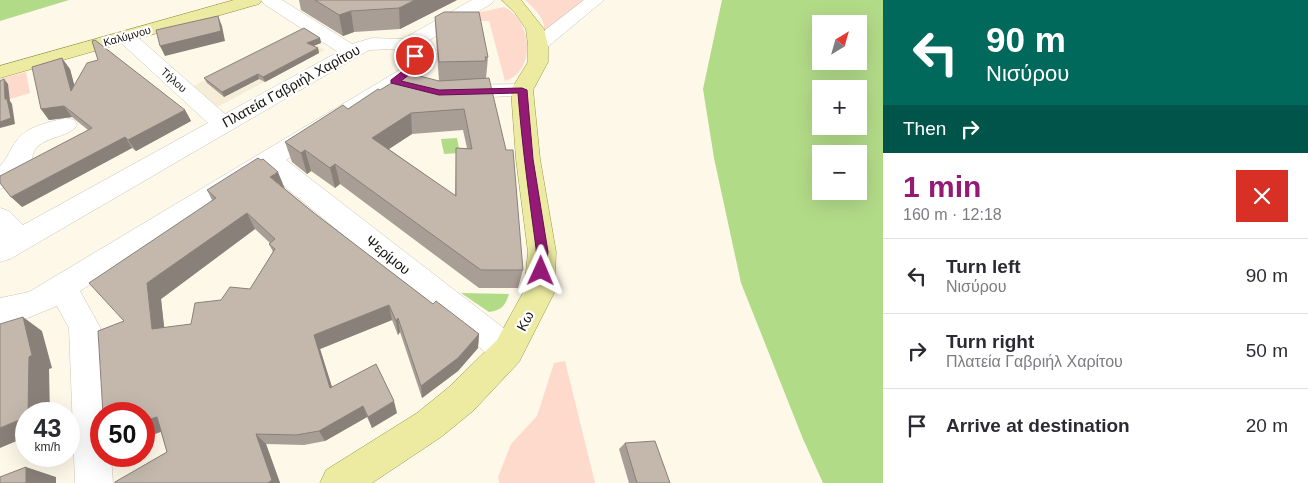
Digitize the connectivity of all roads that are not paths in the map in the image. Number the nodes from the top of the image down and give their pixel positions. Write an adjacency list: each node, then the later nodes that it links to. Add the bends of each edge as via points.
1 (253, 0): 6 (main road, Καλύμνου)
2 (270, 0): 9 (street)
3 (485, 0): 8 (street)
4 (511, 0): 7 (main road, via 535,29)
5 (595, 0): 7 (street)
6 (126, 37): 10 (main road, Καλύμνου); 13 (street, Τήλου)
7 (538, 45): 12 (main road, via 538,62)
8 (405, 46): 9 (street, Πλατεία Γαβριήλ Χαρίτου, via 379,41); 11 (street, via 413,53 415,62)
9 (350, 51): 13 (street, Πλατεία Γαβριήλ Χαρίτου)
10 (0, 72)
11 (394, 82): 12 (street, via 431,91); 15 (street)
12 (522, 90): 21 (main road, Κω, via 542,252 539,293)
13 (223, 124): 18 (street, Πλατεία Γαβριήλ Χαρίτου)
14 (66, 125): 16 (street, via 28,141 20,159)
15 (268, 159): 19 (street); 21 (street, Ψερίμου)
16 (0, 180)
17 (0, 218): 18 (street)
18 (10, 245)
19 (62, 287): 20 (street, via 30,305); 22 (street, via 84,327)
20 (0, 311)
21 (508, 351): 23 (main road, Κω, via 461,399 429,425)
22 (94, 483)
23 (340, 483)

